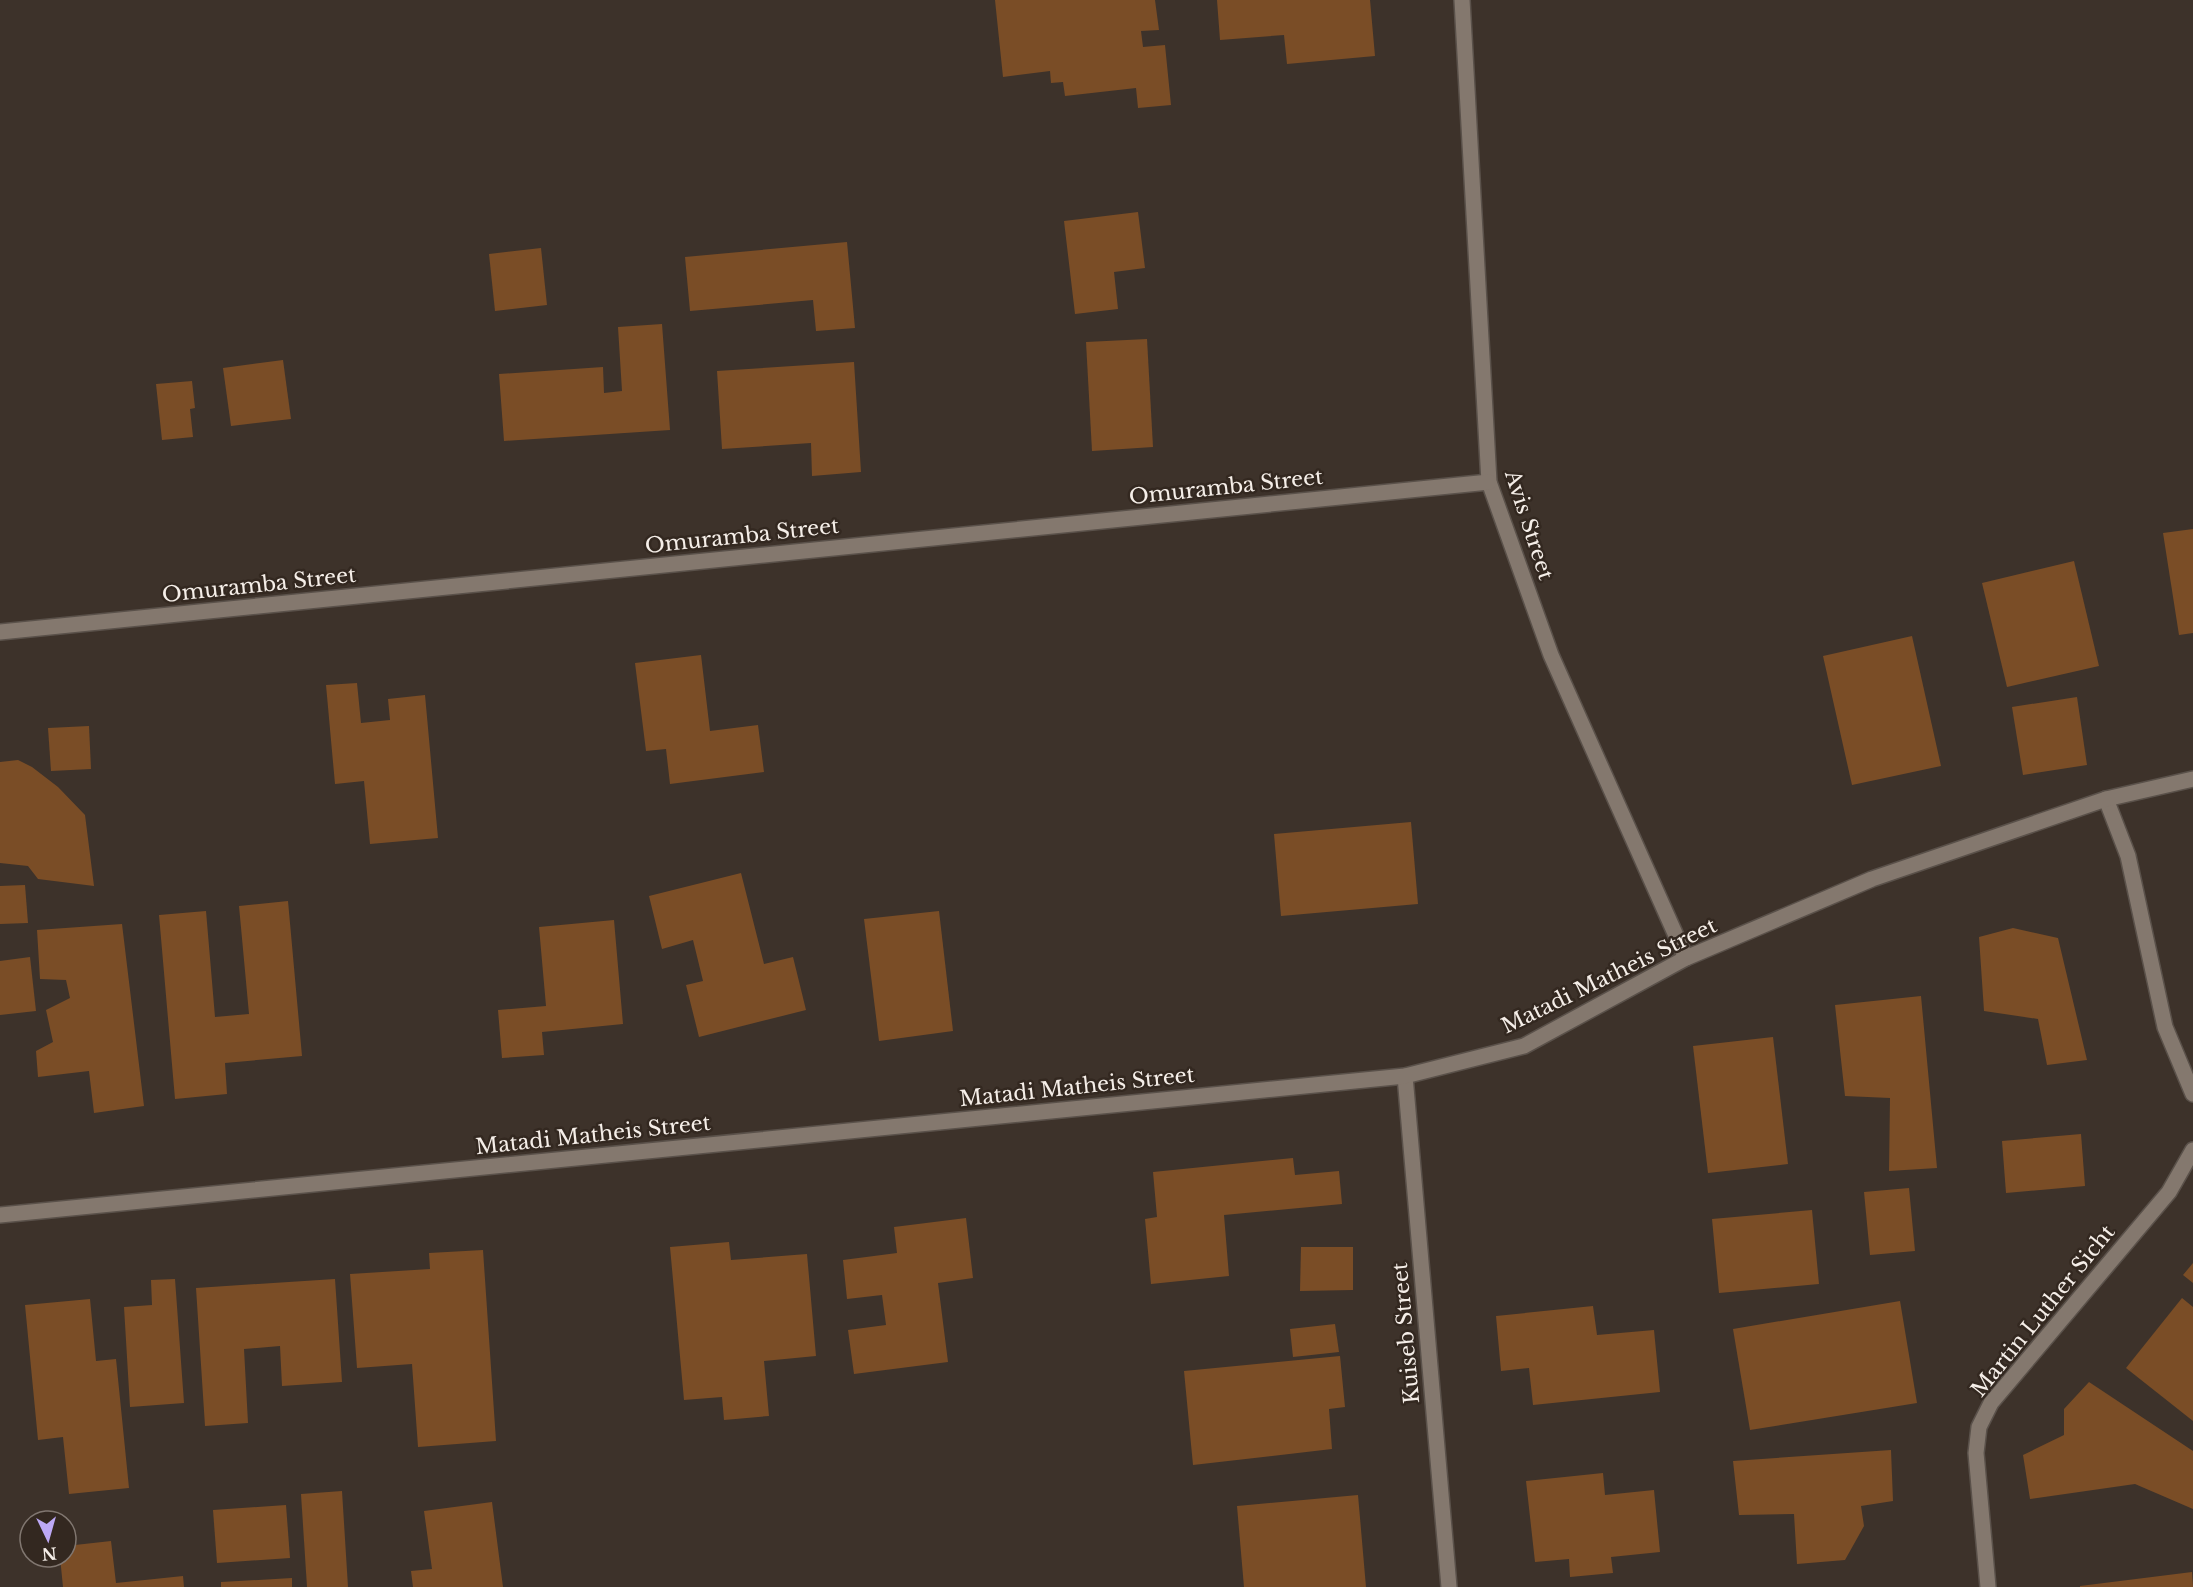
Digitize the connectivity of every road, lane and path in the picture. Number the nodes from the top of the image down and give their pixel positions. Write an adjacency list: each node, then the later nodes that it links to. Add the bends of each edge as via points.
1 (1462, 0): 2 (street, Avis Street)
2 (1489, 482): 3 (street, Omuramba Street); 6 (street, Avis Street, via 1551,655)
3 (0, 632)
4 (2193, 779): 5 (street, Matadi Matheis Street)
5 (2106, 799): 6 (street, Matadi Matheis Street, via 1872,879); 8 (street, via 2128,856 2165,1027)
6 (1686, 958): 7 (street, Matadi Matheis Street, via 1524,1046)
7 (1405, 1076): 10 (street, Matadi Matheis Street); 11 (street, Kuiseb Street)
8 (2193, 1094)
9 (2193, 1150): 12 (street, Martin Luther Sicht, via 2169,1192 1990,1403 1979,1427 1976,1453)
10 (0, 1215)
11 (1449, 1587)
12 (1988, 1587)

